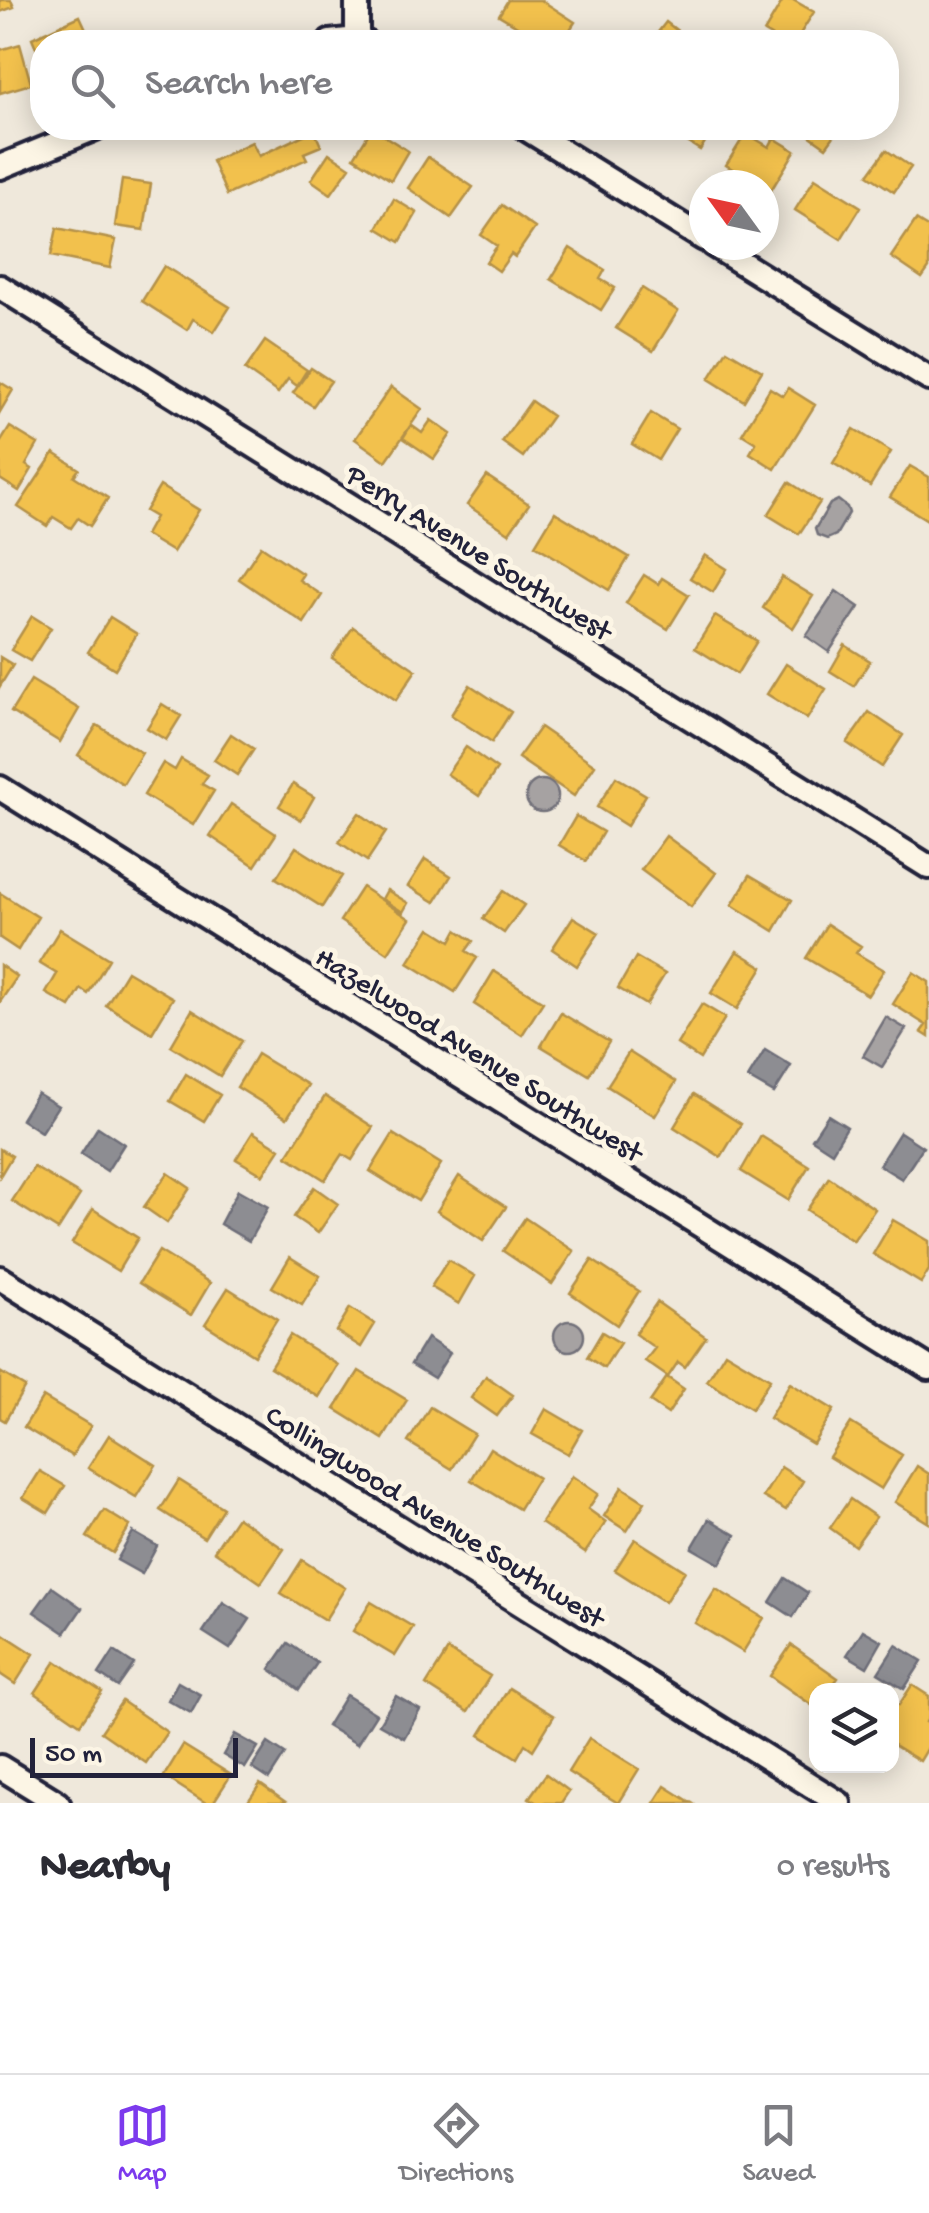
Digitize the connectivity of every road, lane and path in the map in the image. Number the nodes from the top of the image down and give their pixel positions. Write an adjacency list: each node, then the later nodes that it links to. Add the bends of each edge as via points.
1 (357, 0): 2 (street)
2 (360, 30)
3 (66, 140): 5 (street)
4 (544, 140): 6 (street)
5 (0, 167)
6 (689, 230)
7 (737, 260): 9 (street)
8 (0, 287): 11 (street, Perry Avenue Southwest)
9 (929, 380)
10 (0, 788): 13 (street, Hazelwood Avenue Southwest)
11 (929, 867)
12 (0, 1278): 16 (street, Collingwood Avenue Southwest)
13 (929, 1368)
14 (0, 1767): 15 (street)
15 (58, 1803)
16 (839, 1803)

